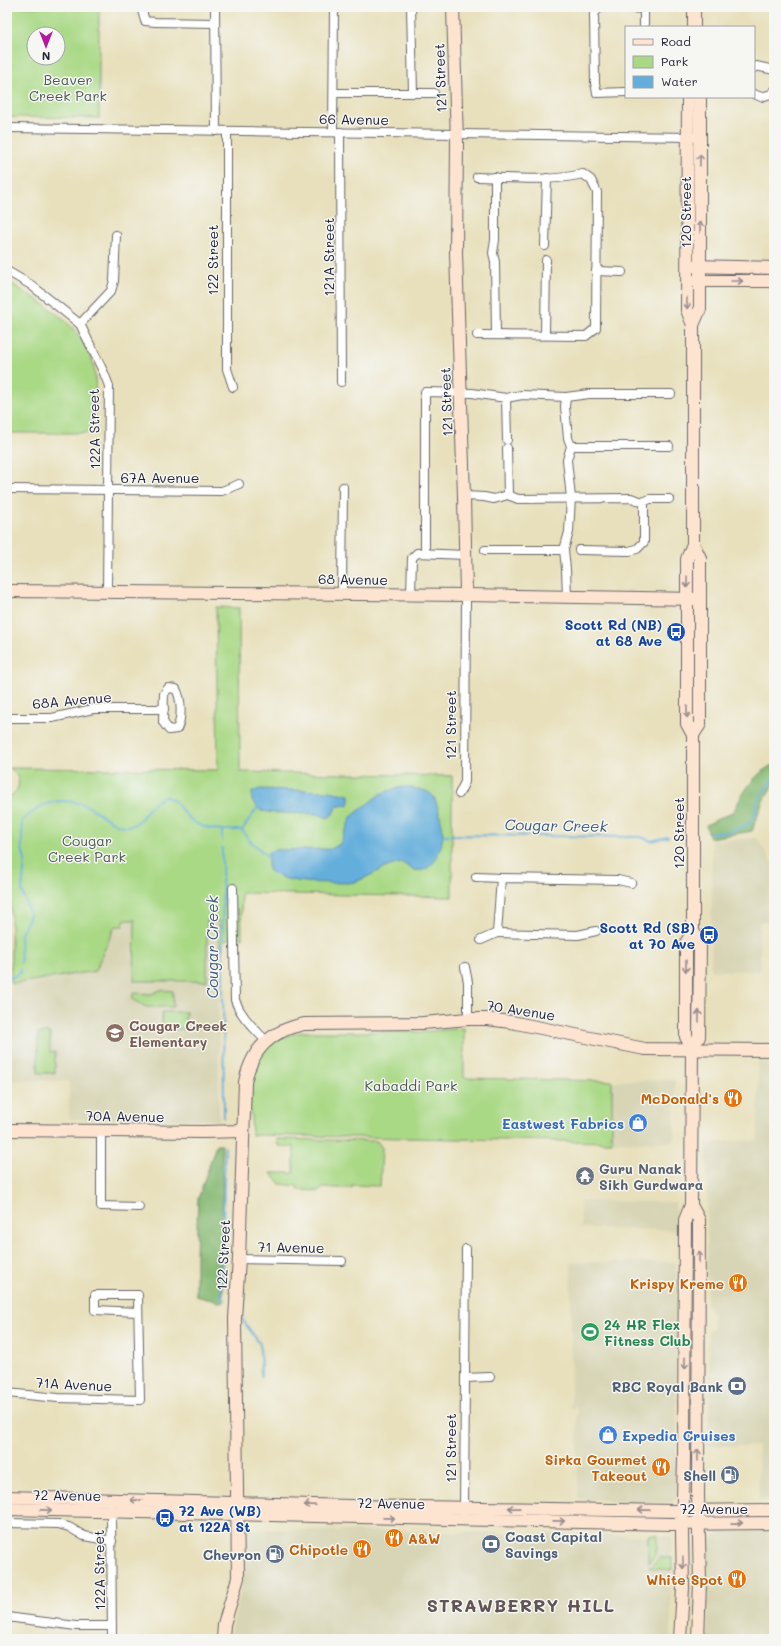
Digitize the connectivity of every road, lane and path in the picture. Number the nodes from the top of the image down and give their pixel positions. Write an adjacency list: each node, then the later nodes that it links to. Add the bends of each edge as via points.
1 (141, 7): 10 (street, via 145,21)
2 (215, 7): 10 (street)
3 (334, 7): 17 (street, 121A Street)
4 (410, 7): 18 (street)
5 (453, 7): 27 (main road, 121 Street)
6 (600, 7): 16 (street, via 594,14 597,93)
7 (614, 7): 9 (street)
8 (694, 7): 12 (main road)
9 (644, 8): 11 (street)
10 (215, 23): 24 (street)
11 (644, 26)
12 (694, 26)
13 (755, 67): 14 (street)
14 (774, 70)
15 (774, 91): 20 (street, via 761,97)
16 (625, 92)
17 (334, 93): 18 (street); 26 (street, 121A Street)
18 (413, 93): 19 (street)
19 (434, 93)
20 (755, 94)
21 (688, 98): 28 (main road, 120 Street)
22 (700, 98): 29 (main road, 120 Street)
23 (7, 128): 24 (street, 66 Avenue)
24 (216, 131): 25 (street, 66 Avenue)
25 (228, 131): 26 (street, 66 Avenue); 51 (street, 122 Street, via 227,369)
26 (336, 132): 27 (street, 66 Avenue); 50 (street, 121A Street)
27 (456, 134): 28 (street, 66 Avenue); 52 (main road, 121 Street, via 456,253)
28 (688, 137): 29 (street, 66 Avenue); 36 (main road, 120 Street)
29 (701, 137): 37 (main road, 120 Street, one-way to 29)
30 (477, 177): 31 (street)
31 (495, 177): 32 (street); 48 (street, via 493,253)
32 (547, 178): 34 (street); 40 (street, via 583,174 591,180 597,192)
33 (116, 235): 45 (street, via 114,281 111,291)
34 (545, 246)
35 (546, 260): 49 (street)
36 (687, 266): 37 (main road); 42 (main road, 120 Street)
37 (700, 266): 38 (main road); 43 (main road, 120 Street)
38 (774, 268)
39 (7, 271): 45 (street, via 31,285)
40 (596, 271): 41 (street); 49 (street, via 596,328 586,336)
41 (622, 272)
42 (687, 281): 43 (main road); 46 (main road, 120 Street, one-way to 46, via 687,310)
43 (700, 281): 44 (main road, one-way to 44); 46 (main road, 120 Street, via 700,309)
44 (774, 281)
45 (80, 324): 61 (street, 122A Street, via 109,386)
46 (693, 325): 67 (main road, 120 Street)
47 (477, 335): 48 (street)
48 (496, 335): 49 (street)
49 (544, 335)
50 (341, 382)
51 (233, 387)
52 (462, 392): 55 (street); 63 (main road, 121 Street); 71 (street, via 425,392)
53 (671, 394): 54 (street, via 589,394)
54 (566, 397): 55 (street, via 522,395); 56 (street, via 568,438)
55 (506, 398): 62 (street)
56 (571, 446): 57 (street); 64 (street, via 567,460)
57 (669, 446)
58 (239, 484): 61 (street, 67A Avenue, via 222,490)
59 (343, 487): 75 (street)
60 (7, 489): 61 (street, 67A Avenue)
61 (108, 490): 74 (street, 122A Street)
62 (508, 495): 63 (street, via 494,500); 64 (street, via 518,499)
63 (464, 496): 72 (main road, 121 Street)
64 (571, 498): 66 (street, via 631,498); 69 (street, via 569,532)
65 (669, 499): 66 (street, via 650,499)
66 (643, 502): 70 (street, via 644,542 637,549)
67 (693, 544): 79 (main road, 120 Street, one-way to 79, via 687,559); 80 (main road, 120 Street, via 700,558)
68 (485, 550): 69 (street)
69 (564, 550): 78 (street)
70 (579, 550)
71 (426, 552): 72 (street); 76 (street, via 417,553 412,558)
72 (465, 555): 77 (main road, 121 Street)
73 (7, 591): 74 (main road, 68 Avenue)
74 (107, 592): 75 (main road, 68 Avenue)
75 (342, 594): 76 (main road, 68 Avenue)
76 (411, 595): 77 (main road, 68 Avenue)
77 (466, 595): 78 (main road, 68 Avenue); 84 (street, 121 Street, via 465,782)
78 (566, 597): 79 (main road, 68 Avenue)
79 (687, 599): 80 (main road, 68 Avenue); 83 (main road, 120 Street, one-way to 83, via 687,724)
80 (699, 599): 83 (main road, 120 Street, via 700,724)
81 (164, 709): 81 (street, via 163,722 168,730 177,729 180,722 180,696 176,689 168,688 164,694); 82 (street, 68A Avenue, via 93,709 52,718)
82 (7, 718)
83 (693, 735): 95 (main road, 120 Street, via 693,931 686,944 686,1037)
84 (459, 794)
85 (476, 878): 86 (street)
86 (501, 878): 87 (street, via 618,880); 90 (street)
87 (631, 883)
88 (233, 888): 94 (street, via 235,1000 243,1016)
89 (596, 931): 90 (street, via 578,935)
90 (497, 933): 91 (street)
91 (481, 940)
92 (465, 967): 93 (street, via 468,982)
93 (468, 1018): 94 (main road, 70 Avenue, via 423,1023 304,1024 289,1028); 95 (main road, 70 Avenue, via 511,1022 645,1049)
94 (266, 1041): 99 (main road, 122 Street, via 248,1068)
95 (692, 1048): 96 (main road, 70 Avenue); 100 (main road, 120 Street)
96 (774, 1050)
97 (7, 1130): 98 (main road, 70A Avenue)
98 (102, 1131): 99 (main road, 70A Avenue); 101 (street, via 101,1206)
99 (243, 1131): 103 (main road, 122 Street)
100 (691, 1204): 114 (main road, 120 Street, one-way to 114, via 685,1220); 115 (main road, 120 Street, one-way to 100, via 699,1220)
101 (139, 1206)
102 (466, 1249): 107 (street, 121 Street)
103 (239, 1259): 104 (street, 71 Avenue); 112 (main road, 122 Street, via 235,1312)
104 (342, 1261)
105 (138, 1312): 105 (street, via 138,1295 95,1295 95,1310); 108 (street, 71A Avenue, via 140,1400 58,1398)
106 (490, 1377): 107 (street)
107 (465, 1378): 116 (street, 121 Street)
108 (7, 1393)
109 (7, 1497): 110 (main road, 72 Avenue)
110 (111, 1505): 111 (main road, 72 Avenue, one-way to 110); 112 (main road, 72 Avenue); 121 (street, 122A Street)
111 (7, 1509)
112 (238, 1509): 116 (main road, 72 Avenue); 125 (main road, 122 Street, via 238,1578 224,1624)
113 (774, 1510): 115 (main road, 72 Avenue)
114 (684, 1511): 115 (main road, 72 Avenue); 116 (main road, 72 Avenue, one-way to 116); 119 (main road, 120 Street)
115 (699, 1511): 120 (main road, 120 Street)
116 (464, 1513): 119 (main road, 72 Avenue, one-way to 119)
117 (7, 1523): 121 (street, 72 Avenue, via 58,1524 84,1536)
118 (774, 1523): 120 (main road, 72 Avenue, one-way to 118)
119 (683, 1524): 120 (main road, 72 Avenue); 126 (main road, 120 Street, one-way to 126)
120 (700, 1524): 127 (main road, 120 Street)
121 (112, 1541): 123 (street, 122A Street)
122 (7, 1617): 123 (street, via 76,1626)
123 (112, 1626): 124 (street, 122A Street)
124 (112, 1639)
125 (223, 1639)
126 (680, 1639)
127 (698, 1639)

